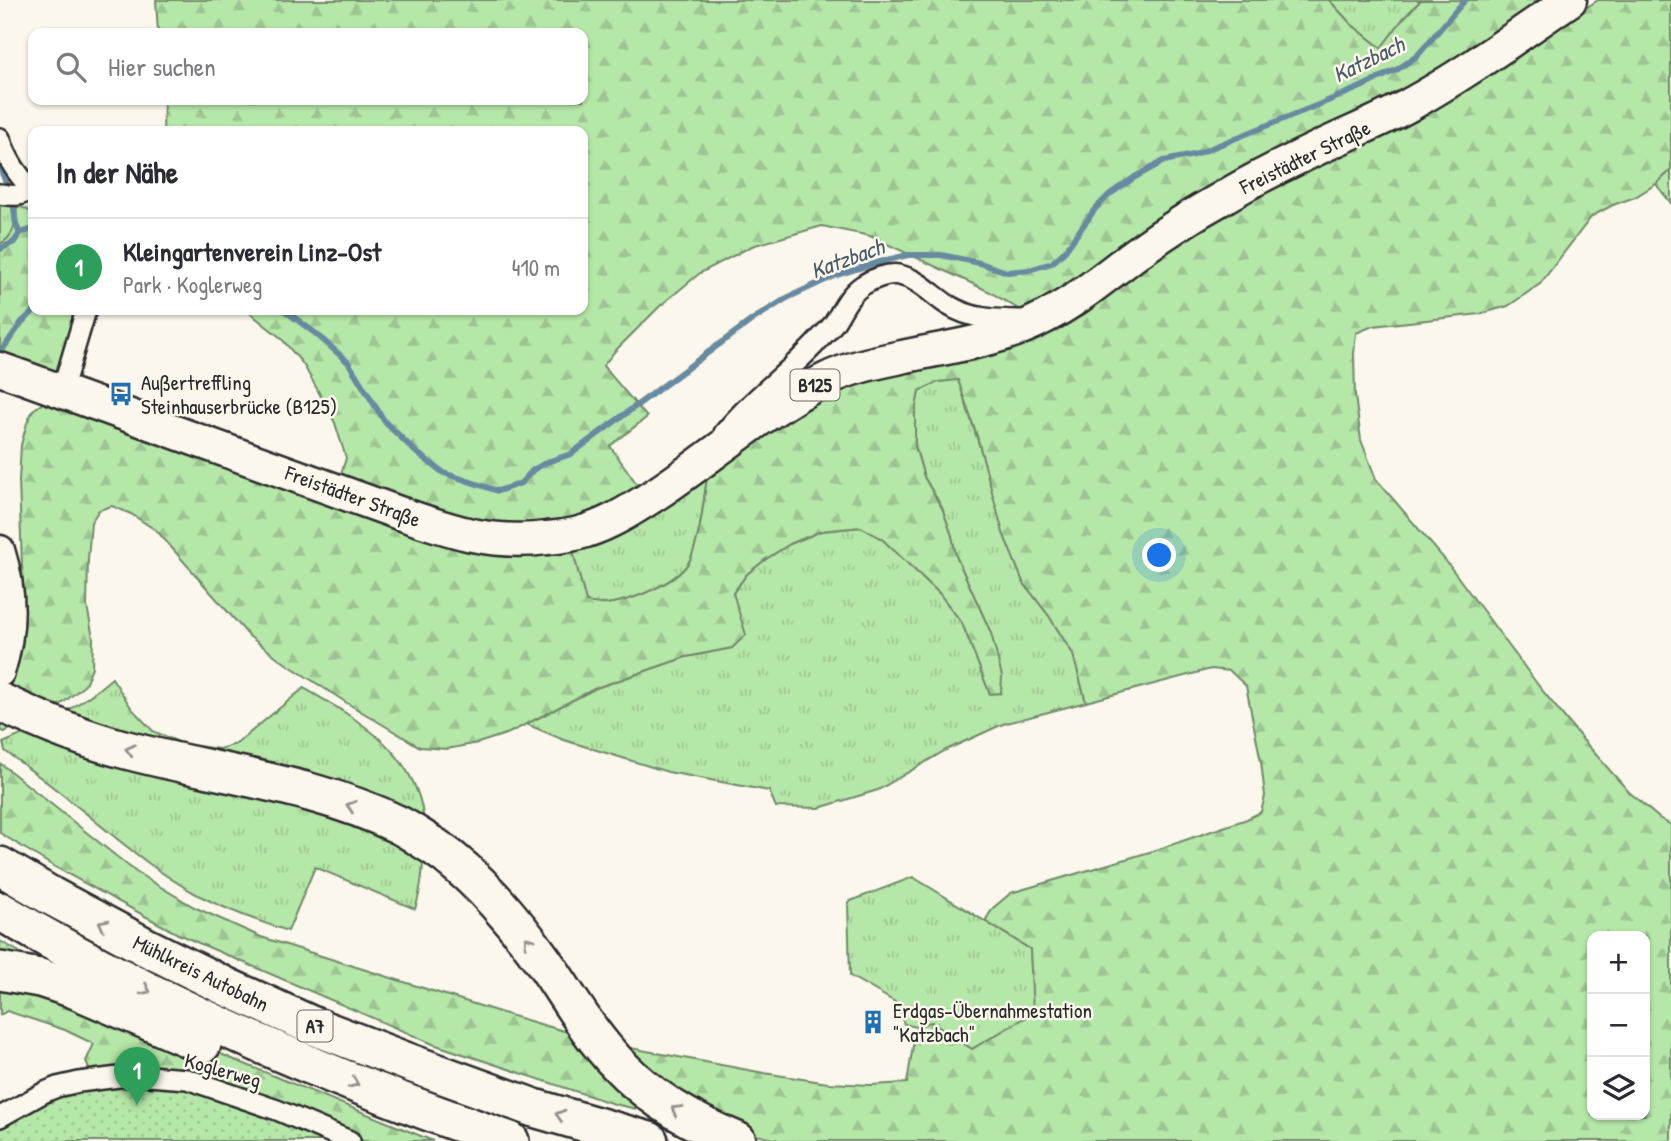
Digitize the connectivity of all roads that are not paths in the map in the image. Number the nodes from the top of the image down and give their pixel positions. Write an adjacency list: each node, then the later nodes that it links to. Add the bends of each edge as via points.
1 (1570, 0): 5 (main road, Freistädter Straße / B125, via 1409,105 1211,204)
2 (0, 138): 3 (street)
3 (17, 193)
4 (85, 315): 7 (street)
5 (1043, 318): 8 (main road, Freistädter Straße / B125, via 1010,333 863,365 830,377 765,415); 8 (street, Freistädter Straße, via 990,320 966,314 907,277 882,276 862,285 817,342 736,418)
6 (6, 371): 7 (main road, Freistädter Straße / B125)
7 (62, 391): 8 (main road, Freistädter Straße / B125, via 399,513 491,539 516,541 585,532 637,506)
8 (701, 463)
9 (0, 550): 10 (street, via 10,606)
10 (0, 672)
11 (0, 702): 20 (highway, one-way to 11, via 677,1111 639,1085 598,1043 522,932 495,901 469,873 401,826 284,786 103,743)
12 (0, 866): 19 (highway, Mühlkreis Autobahn / A7, one-way to 12, via 534,1108 310,1025 146,947)
13 (0, 911): 15 (highway, Mühlkreis Autobahn / A7, one-way to 15, via 134,985)
14 (0, 971): 15 (highway, via 74,989 224,1053)
15 (313, 1067): 18 (highway, Mühlkreis Autobahn / A7, one-way to 18)
16 (0, 1117): 17 (street, Koglerweg, via 57,1087 135,1075 187,1079)
17 (350, 1141)
18 (510, 1141)
19 (649, 1141)
20 (737, 1141)

